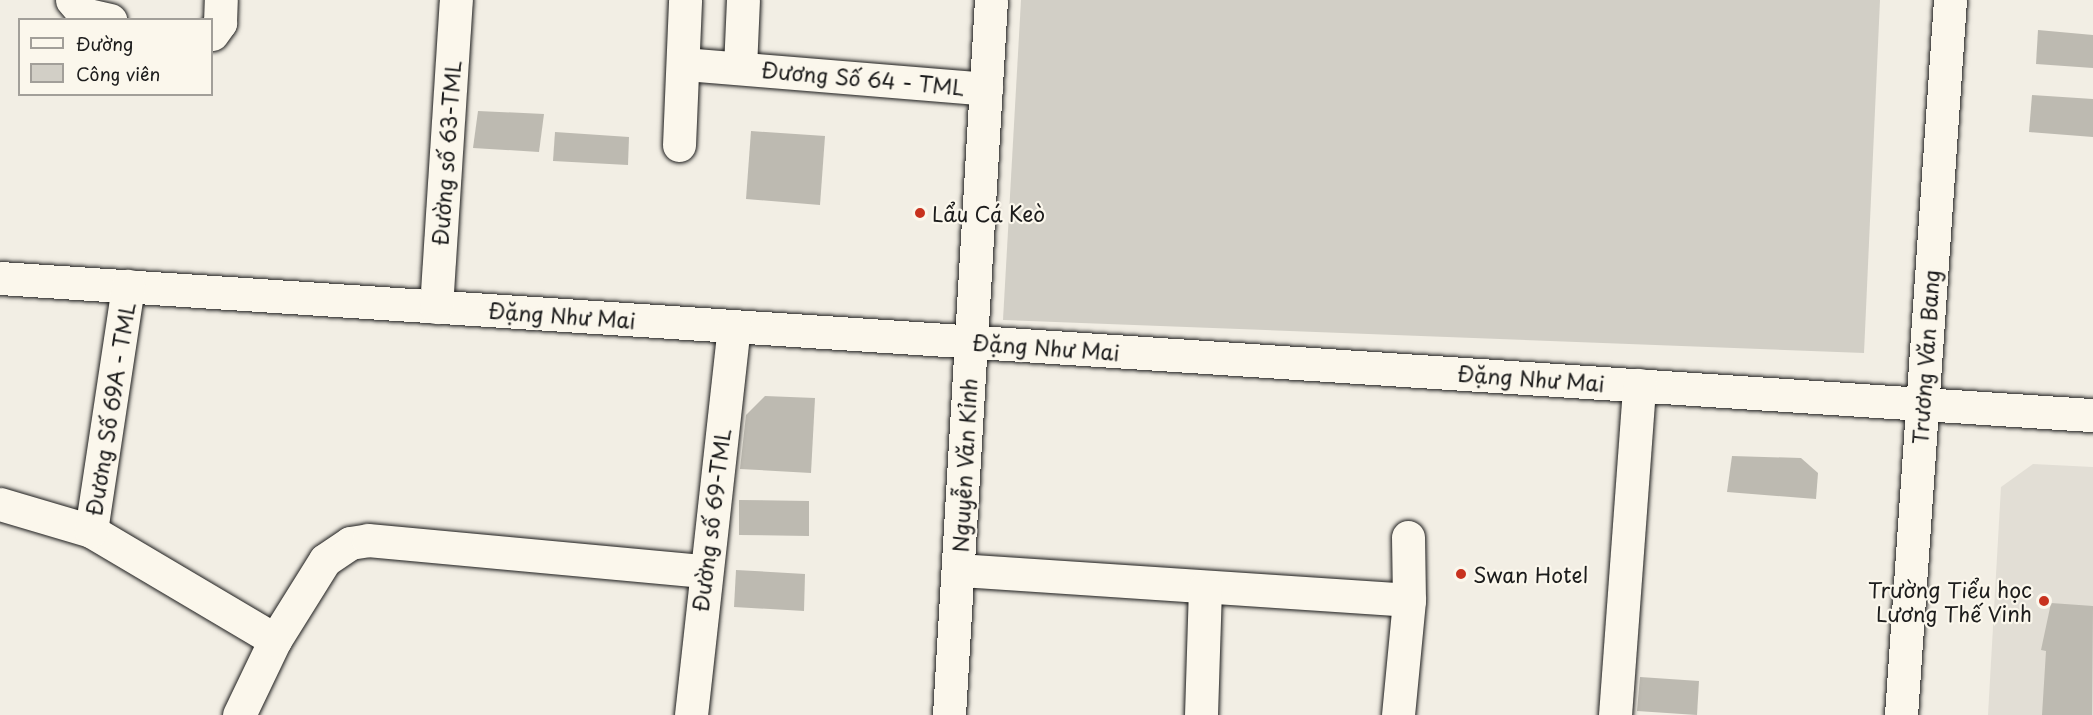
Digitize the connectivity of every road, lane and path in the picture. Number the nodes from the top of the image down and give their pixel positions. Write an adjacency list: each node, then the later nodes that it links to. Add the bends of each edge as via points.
1 (72, 0): 8 (street, via 84,14)
2 (222, 0): 9 (street, via 220,22)
3 (456, 0): 16 (street, Đường số 63-TML)
4 (685, 0): 10 (street)
5 (743, 0): 11 (street, Đương Số 64 - TML)
6 (991, 0): 12 (street, Nguyễn Văn Kỉnh)
7 (1950, 0): 20 (street, Trương Văn Bang)
8 (101, 18)
9 (213, 32)
10 (684, 64): 11 (street, Đương Số 64 - TML); 13 (street)
11 (741, 68): 12 (street, Đương Số 64 - TML)
12 (986, 89): 18 (street, Nguyễn Văn Kỉnh)
13 (679, 145)
14 (0, 278): 15 (street, Đặng Như Mai)
15 (128, 286): 16 (street, Đặng Như Mai); 23 (street, Đương Số 69A - TML)
16 (436, 307): 17 (street, Đặng Như Mai)
17 (734, 326): 18 (street, Đặng Như Mai); 26 (street, Đường số 69-TML)
18 (970, 342): 19 (street, Đặng Như Mai); 25 (street, Nguyễn Văn Kỉnh)
19 (1639, 385): 20 (street, Đặng Như Mai); 35 (street)
20 (1922, 404): 21 (street, Đặng Như Mai); 36 (street, Trương Văn Bang)
21 (2093, 415)
22 (0, 504): 23 (street)
23 (91, 531): 29 (street)
24 (1408, 537): 28 (street)
25 (959, 570): 27 (street); 32 (street, Nguyễn Văn Kỉnh)
26 (704, 571): 29 (street, via 368,540 336,548); 31 (street, Đường số 69-TML)
27 (1205, 587): 28 (street); 33 (street)
28 (1409, 600): 34 (street)
29 (275, 640): 30 (street)
30 (239, 715)
31 (691, 715)
32 (949, 715)
33 (1201, 715)
34 (1398, 715)
35 (1615, 715)
36 (1901, 715)

